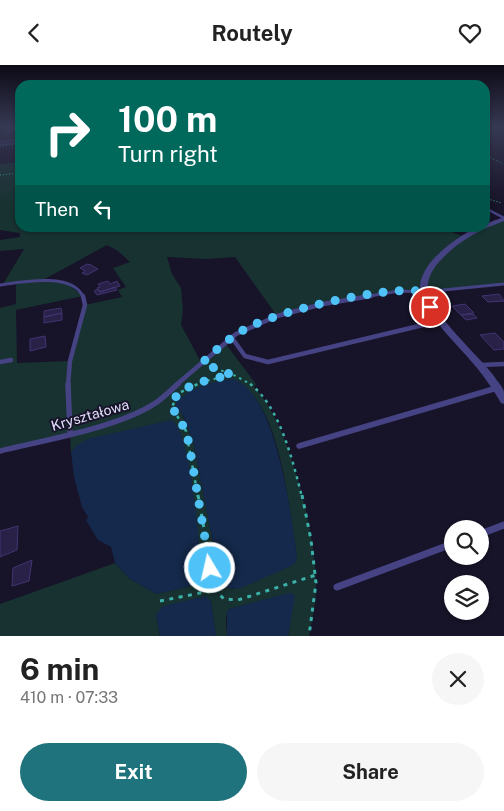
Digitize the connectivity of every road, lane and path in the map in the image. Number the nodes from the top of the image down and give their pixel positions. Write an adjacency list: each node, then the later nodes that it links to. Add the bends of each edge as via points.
1 (490, 157): 2 (path)
2 (504, 164)
3 (15, 174): 4 (path)
4 (0, 175)
5 (490, 199): 6 (path)
6 (502, 203)
7 (490, 211): 8 (lane)
8 (504, 218): 9 (street)
9 (490, 224)
10 (474, 232): 13 (street, via 438,258 428,274)
11 (504, 284): 13 (lane, Kryształowa)
12 (0, 285): 24 (lane, via 58,281 76,287 84,297 85,305 70,361)
13 (423, 292): 14 (street); 15 (lane, Kryształowa, via 399,291 303,308 261,321)
14 (442, 321): 15 (lane, via 268,362 245,356); 20 (street)
15 (232, 338): 18 (lane, Kryształowa)
16 (11, 360): 17 (lane)
17 (0, 362)
18 (202, 363): 21 (path); 24 (lane, Kryształowa, via 144,410 124,419)
19 (504, 364): 20 (lane)
20 (480, 365): 22 (street)
21 (232, 375): 30 (path, via 246,381 260,393 279,425 304,505); 32 (path, via 189,387 172,403 189,444)
22 (497, 389): 23 (street); 25 (lane)
23 (504, 400)
24 (70, 433): 26 (lane, Kryształowa)
25 (299, 446)
26 (0, 451)
27 (504, 525): 28 (lane)
28 (489, 531)
29 (444, 547): 31 (lane)
30 (316, 575): 32 (path, via 238,600 224,599); 34 (path)
31 (337, 587)
32 (215, 590): 33 (path)
33 (160, 601)
34 (309, 636)

